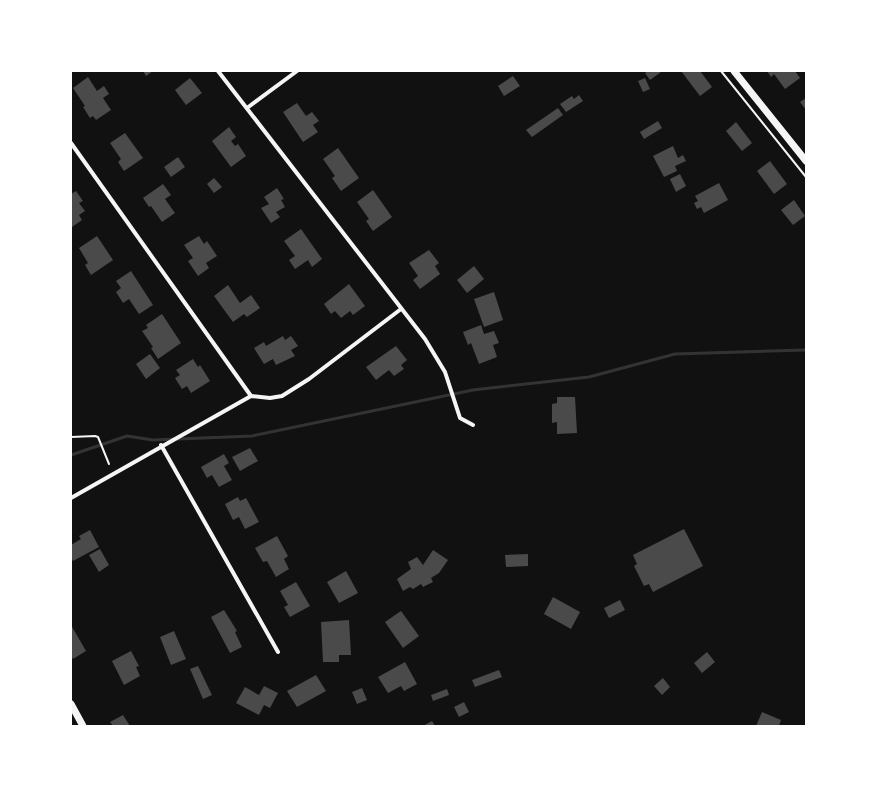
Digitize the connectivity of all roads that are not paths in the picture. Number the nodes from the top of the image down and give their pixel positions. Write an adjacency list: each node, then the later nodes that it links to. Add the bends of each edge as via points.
1 (218, 71): 4 (street)
2 (297, 71): 4 (street)
3 (734, 71): 6 (street)
4 (247, 108): 7 (street)
5 (71, 143): 8 (street)
6 (806, 161)
7 (400, 309): 8 (street, via 309,379 282,396); 9 (street, via 425,339 445,372 460,418)
8 (251, 396): 10 (street)
9 (473, 425)
10 (161, 446): 11 (street); 12 (street)
11 (71, 498)
12 (278, 652)
13 (71, 704): 14 (street)
14 (83, 726)

